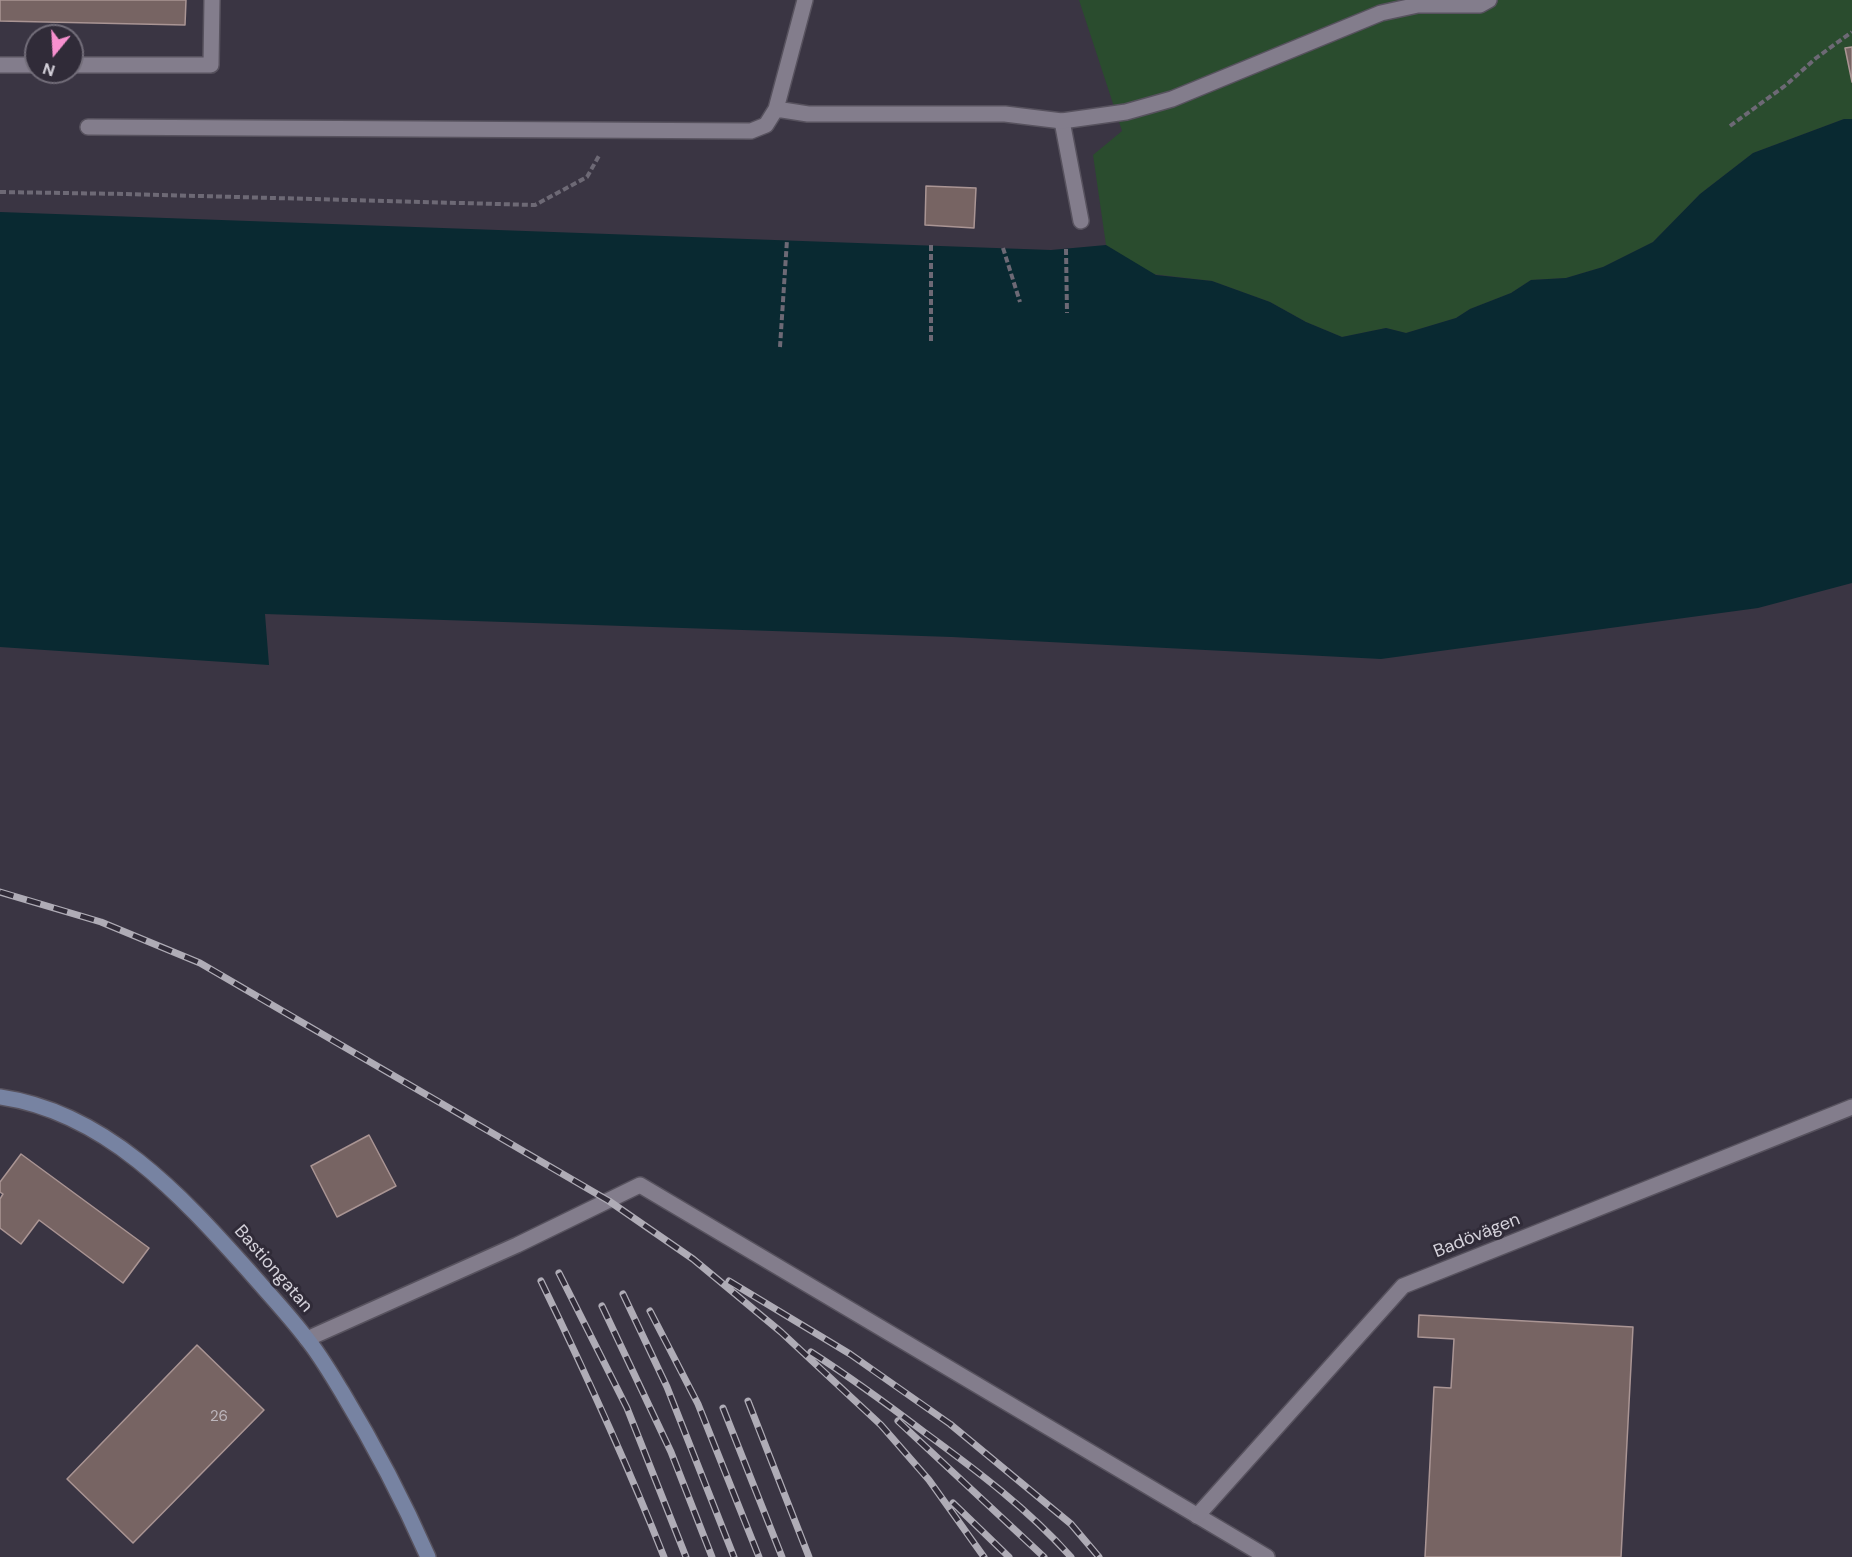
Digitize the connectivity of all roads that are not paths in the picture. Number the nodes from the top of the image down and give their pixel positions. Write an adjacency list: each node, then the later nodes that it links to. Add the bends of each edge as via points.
1 (212, 0): 6 (street, via 211,65)
2 (805, 0): 7 (street)
3 (1489, 0): 8 (street, via 1480,5 1418,5 1380,13 1172,99 1126,112)
4 (0, 65): 5 (street)
5 (24, 65)
6 (84, 65)
7 (776, 110): 8 (street, via 808,114 1005,114); 9 (street, via 766,125 751,131)
8 (1062, 121): 10 (street)
9 (88, 127)
10 (1081, 221)
11 (0, 1097): 13 (main road, Bastiongatan, via 58,1112 130,1154 209,1227)
12 (1852, 1107): 14 (street, Badövägen, via 1402,1286)
13 (307, 1339): 14 (street, via 640,1185); 15 (main road, Bastiongatan, via 367,1433)
14 (1197, 1516): 16 (street)
15 (428, 1557)
16 (1267, 1557)

